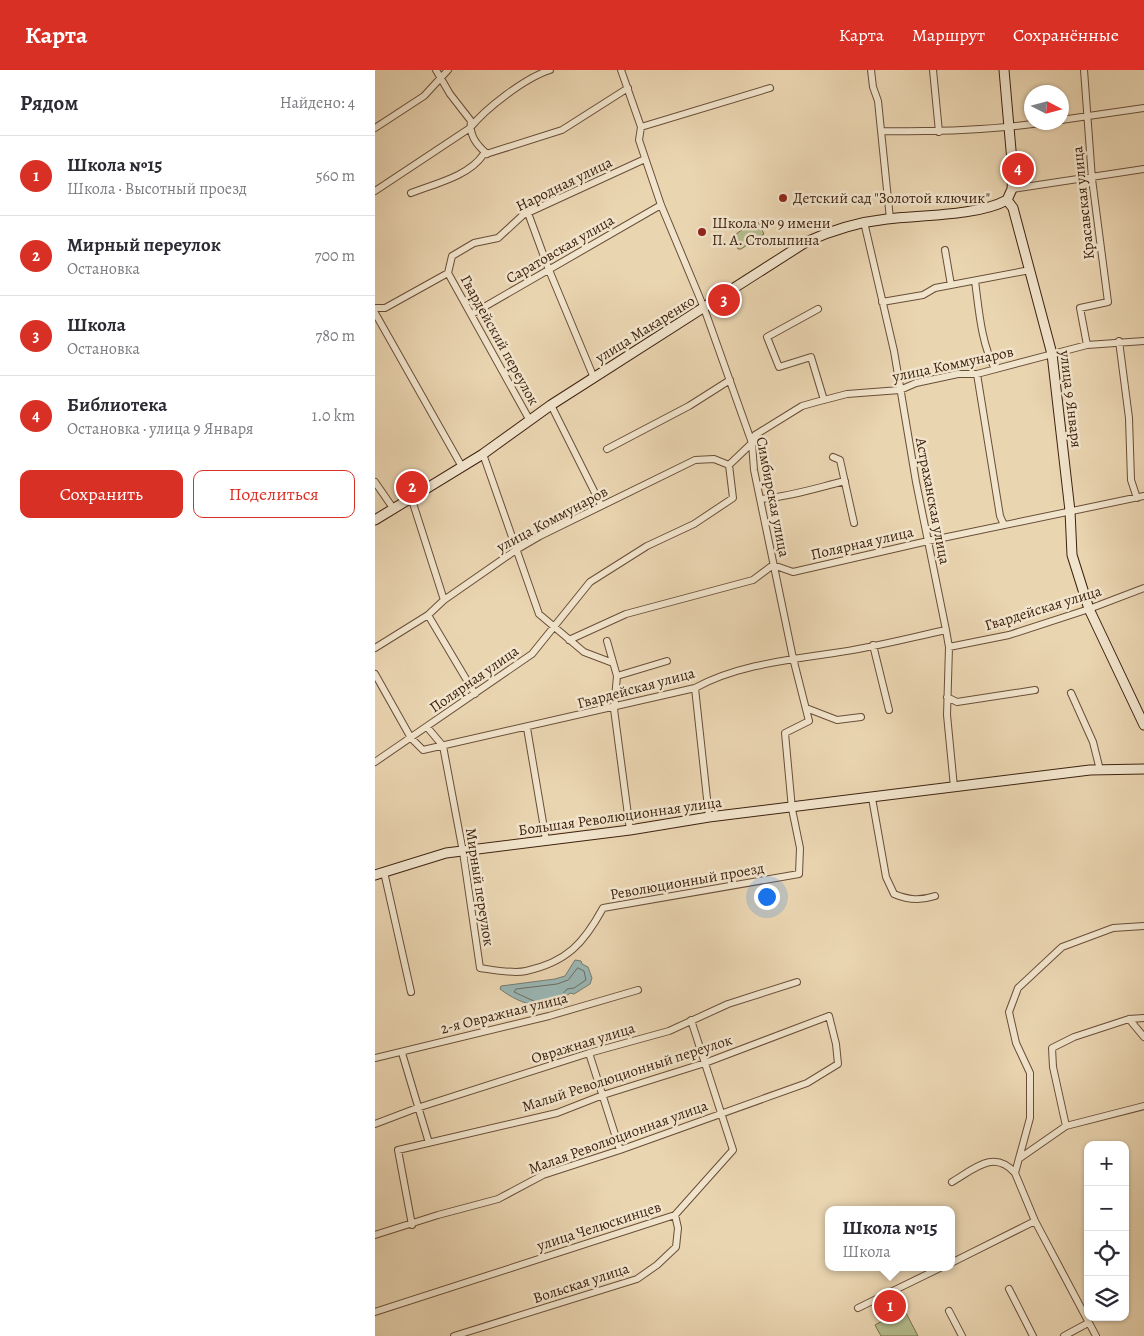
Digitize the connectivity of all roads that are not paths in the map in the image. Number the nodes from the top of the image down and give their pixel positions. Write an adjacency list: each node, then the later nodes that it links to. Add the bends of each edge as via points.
1 (436, 70): 9 (street)
2 (448, 70): 9 (street)
3 (550, 70): 18 (street, via 503,99)
4 (621, 70): 10 (street, Симбирская улица)
5 (871, 70): 20 (street)
6 (933, 70): 21 (street)
7 (1003, 70): 19 (street)
8 (1085, 70): 13 (street, Красавская улица)
9 (441, 77): 17 (street, via 424,96); 18 (street, via 471,121)
10 (628, 88): 15 (street, Симбирская улица); 22 (street, via 562,130)
11 (770, 88): 15 (street)
12 (1144, 108): 13 (street)
13 (1087, 116): 14 (street); 25 (street, Красавская улица)
14 (1069, 119)
15 (641, 126): 23 (street, Симбирская улица, via 639,140)
16 (1024, 126): 19 (street)
17 (375, 128)
18 (470, 128): 22 (street, via 476,144); 27 (street)
19 (1009, 128): 21 (street); 26 (street)
20 (881, 132): 21 (street); 32 (street)
21 (939, 132)
22 (487, 154): 28 (street, via 464,171)
23 (645, 159): 30 (street, Симбирская улица); 31 (street, Народная улица)
24 (1144, 170): 25 (street)
25 (1092, 179): 26 (street); 48 (street, Красавская улица, via 1107,302 1079,308)
26 (1012, 189): 29 (street)
27 (375, 191)
28 (411, 193)
29 (1007, 200): 32 (street, улица Макаренко, via 997,205 951,213); 36 (street, улица 9 Января, via 1013,208)
30 (661, 205): 35 (street, Саратовская улица); 42 (street, Симбирская улица)
31 (528, 212): 35 (street); 37 (street, Народная улица, via 498,238 475,243 452,256)
32 (890, 219): 33 (street, улица Макаренко)
33 (864, 222): 40 (street, Астраханская улица); 42 (street, улица Макаренко, via 807,242)
34 (945, 250): 39 (street)
35 (549, 270): 45 (street, Саратовская улица); 52 (street)
36 (1030, 270): 38 (street); 49 (street, улица 9 Января)
37 (448, 273): 41 (street, via 385,308); 45 (street, Гвардейский переулок)
38 (975, 281): 39 (street); 50 (street, via 982,330)
39 (951, 285): 40 (street, via 935,288 923,295)
40 (882, 302): 54 (street, Астраханская улица)
41 (375, 308)
42 (705, 308): 52 (street, улица Макаренко); 53 (street, Симбирская улица)
43 (818, 308): 55 (street, via 767,337 779,368 811,357)
44 (375, 313): 62 (street)
45 (472, 314): 57 (street, Гвардейский переулок)
46 (1119, 341): 47 (street, улица Коммунаров); 48 (street, улица Коммунаров); 67 (street, via 1129,418 1131,480)
47 (1144, 341)
48 (1087, 345): 49 (street, улица Коммунаров)
49 (1052, 354): 50 (street, улица Коммунаров); 71 (street, улица 9 Января)
50 (995, 369): 51 (street, улица Коммунаров)
51 (977, 374): 54 (street, улица Коммунаров, via 937,378); 74 (street)
52 (594, 378): 56 (street, улица Макаренко)
53 (730, 380): 58 (street, Симбирская улица); 59 (street, via 689,406)
54 (900, 390): 55 (street, улица Коммунаров, via 847,394); 75 (street, Астраханская улица)
55 (824, 400): 58 (street, улица Коммунаров, via 802,406 755,435)
56 (551, 405): 57 (street, улица Макаренко); 69 (street, Гвардейский переулок)
57 (529, 419): 60 (street, улица Макаренко)
58 (752, 444): 63 (street, улица Коммунаров); 68 (street, Симбирская улица)
59 (607, 449)
60 (483, 454): 62 (street, улица Макаренко); 76 (street)
61 (833, 457): 64 (street, via 840,460)
62 (461, 465): 66 (street, улица Макаренко)
63 (729, 466): 69 (street, улица Коммунаров, via 714,459 695,460); 82 (street, Полярная улица, via 733,498 694,524 647,546 590,582)
64 (845, 481): 68 (street, via 793,495); 73 (street)
65 (375, 482): 70 (street)
66 (411, 497): 70 (street, улица Макаренко); 79 (street)
67 (1140, 497): 71 (street, Полярная улица)
68 (760, 499): 77 (street, Симбирская улица)
69 (601, 505): 76 (street, улица Коммунаров)
70 (393, 508): 72 (street, улица Макаренко)
71 (1070, 511): 74 (street, Полярная улица); 80 (street, улица 9 Января, via 1072,555)
72 (375, 520)
73 (854, 524)
74 (1004, 525): 75 (street, Полярная улица)
75 (928, 541): 77 (street, Полярная улица, via 793,572); 83 (street, Астраханская улица)
76 (516, 550): 79 (street, улица Коммунаров); 82 (street, via 539,614)
77 (773, 565): 84 (street, via 753,580 626,614); 89 (street, Симбирская улица)
78 (1144, 588): 80 (street, Гвардейская улица)
79 (444, 600): 81 (street, улица Коммунаров)
80 (1089, 609): 87 (street, Гвардейская улица, via 1009,635); 103 (street, улица 9 Января)
81 (428, 615): 88 (street, улица Коммунаров); 97 (street)
82 (553, 628): 84 (street); 97 (street, Полярная улица, via 532,654)
83 (946, 630): 86 (street, Гвардейская улица); 87 (street, Астраханская улица)
84 (569, 640): 91 (street, via 584,652)
85 (607, 641): 91 (street)
86 (873, 645): 89 (street, Гвардейская улица); 101 (street)
87 (949, 647): 98 (street, Астраханская улица)
88 (375, 648)
89 (793, 658): 94 (street, Гвардейская улица, via 713,678); 99 (street, Симбирская улица)
90 (667, 661): 93 (street)
91 (613, 663): 93 (street)
92 (375, 674): 106 (street)
93 (617, 676): 100 (street)
94 (695, 688): 100 (street, Гвардейская улица); 114 (street)
95 (1035, 690): 98 (street, via 957,702)
96 (1071, 693): 110 (street, via 1093,742)
97 (475, 694): 104 (street, Полярная улица)
98 (947, 697): 111 (street, Астраханская улица)
99 (806, 708): 102 (street, via 837,720); 113 (street, via 809,721 785,733)
100 (614, 709): 105 (street, Гвардейская улица); 115 (street)
101 (889, 710)
102 (861, 717)
103 (1144, 726)
104 (427, 727): 106 (street, Полярная улица); 107 (street, Мирный переулок)
105 (527, 728): 107 (street, Гвардейская улица); 116 (street)
106 (411, 738): 107 (street, Гвардейская улица, via 423,750); 108 (street, Полярная улица)
107 (443, 746): 117 (street, Мирный переулок)
108 (375, 762)
109 (1144, 769): 110 (street, Большая Революционная улица)
110 (1100, 770): 111 (street, Большая Революционная улица)
111 (953, 787): 112 (street, Большая Революционная улица)
112 (873, 798): 113 (street, Большая Революционная улица); 119 (street, via 887,877 894,894 923,900)
113 (792, 808): 114 (street, Большая Революционная улица); 121 (street, Революционный проезд, via 800,848 799,874 603,908 592,928 570,954 525,972)
114 (709, 818): 115 (street, Большая Революционная улица)
115 (630, 830): 116 (street, Большая Революционная улица)
116 (546, 840): 117 (street, Большая Революционная улица)
117 (463, 852): 118 (street, Большая Революционная улица, via 446,853); 121 (street, Мирный переулок)
118 (379, 874): 124 (street)
119 (935, 896)
120 (1144, 926): 142 (street, via 1113,928 1062,947 1018,988 1009,1012 1016,1043 1030,1073 1029,1118)
121 (480, 968)
122 (797, 982): 127 (street, Овражная улица, via 728,1004)
123 (638, 990): 129 (street, 2-я Овражная улица)
124 (411, 992)
125 (1144, 1018): 126 (street)
126 (1129, 1019): 128 (street); 139 (street, via 1074,1036 1052,1048)
127 (691, 1020): 130 (street, Овражная улица, via 669,1031); 132 (street, улица Челюскинцев)
128 (1144, 1037)
129 (403, 1052): 131 (street, 2-я Овражная улица); 136 (street)
130 (589, 1053): 134 (street); 136 (street, Овражная улица)
131 (375, 1058)
132 (705, 1063): 133 (street, Малый Революционный переулок, via 829,1016); 134 (street, Малый Революционный переулок); 137 (street, улица Челюскинцев)
133 (838, 1064): 137 (street, Малая Революционная улица, via 807,1083)
134 (603, 1095): 140 (street, Малый Революционный переулок, via 557,1113); 141 (street)
135 (1144, 1106): 139 (street)
136 (417, 1108): 138 (street, Овражная улица); 140 (street)
137 (720, 1113): 141 (street, Малая Революционная улица); 145 (street, улица Челюскинцев, via 733,1150)
138 (375, 1124)
139 (1066, 1126): 142 (street)
140 (429, 1144): 147 (street, Малый Революционный переулок, via 398,1150)
141 (620, 1150): 147 (street, Малая Революционная улица, via 543,1174 498,1199)
142 (1020, 1158): 143 (street)
143 (1015, 1173): 144 (street, via 1008,1165 997,1161 985,1163); 146 (street)
144 (952, 1182)
145 (675, 1215): 154 (street, улица Челюскинцев); 156 (street, Вольская улица, via 677,1247 637,1279)
146 (1035, 1222): 149 (street); 155 (street)
147 (412, 1225): 148 (street, Малая Революционная улица)
148 (375, 1235)
149 (955, 1260)
150 (934, 1271): 152 (street)
151 (1009, 1289): 158 (street)
152 (859, 1308)
153 (949, 1311): 157 (street)
154 (375, 1312)
155 (1089, 1323): 159 (street); 160 (street)
156 (454, 1336)
157 (962, 1336)
158 (1033, 1336)
159 (1064, 1336)
160 (1096, 1336)

